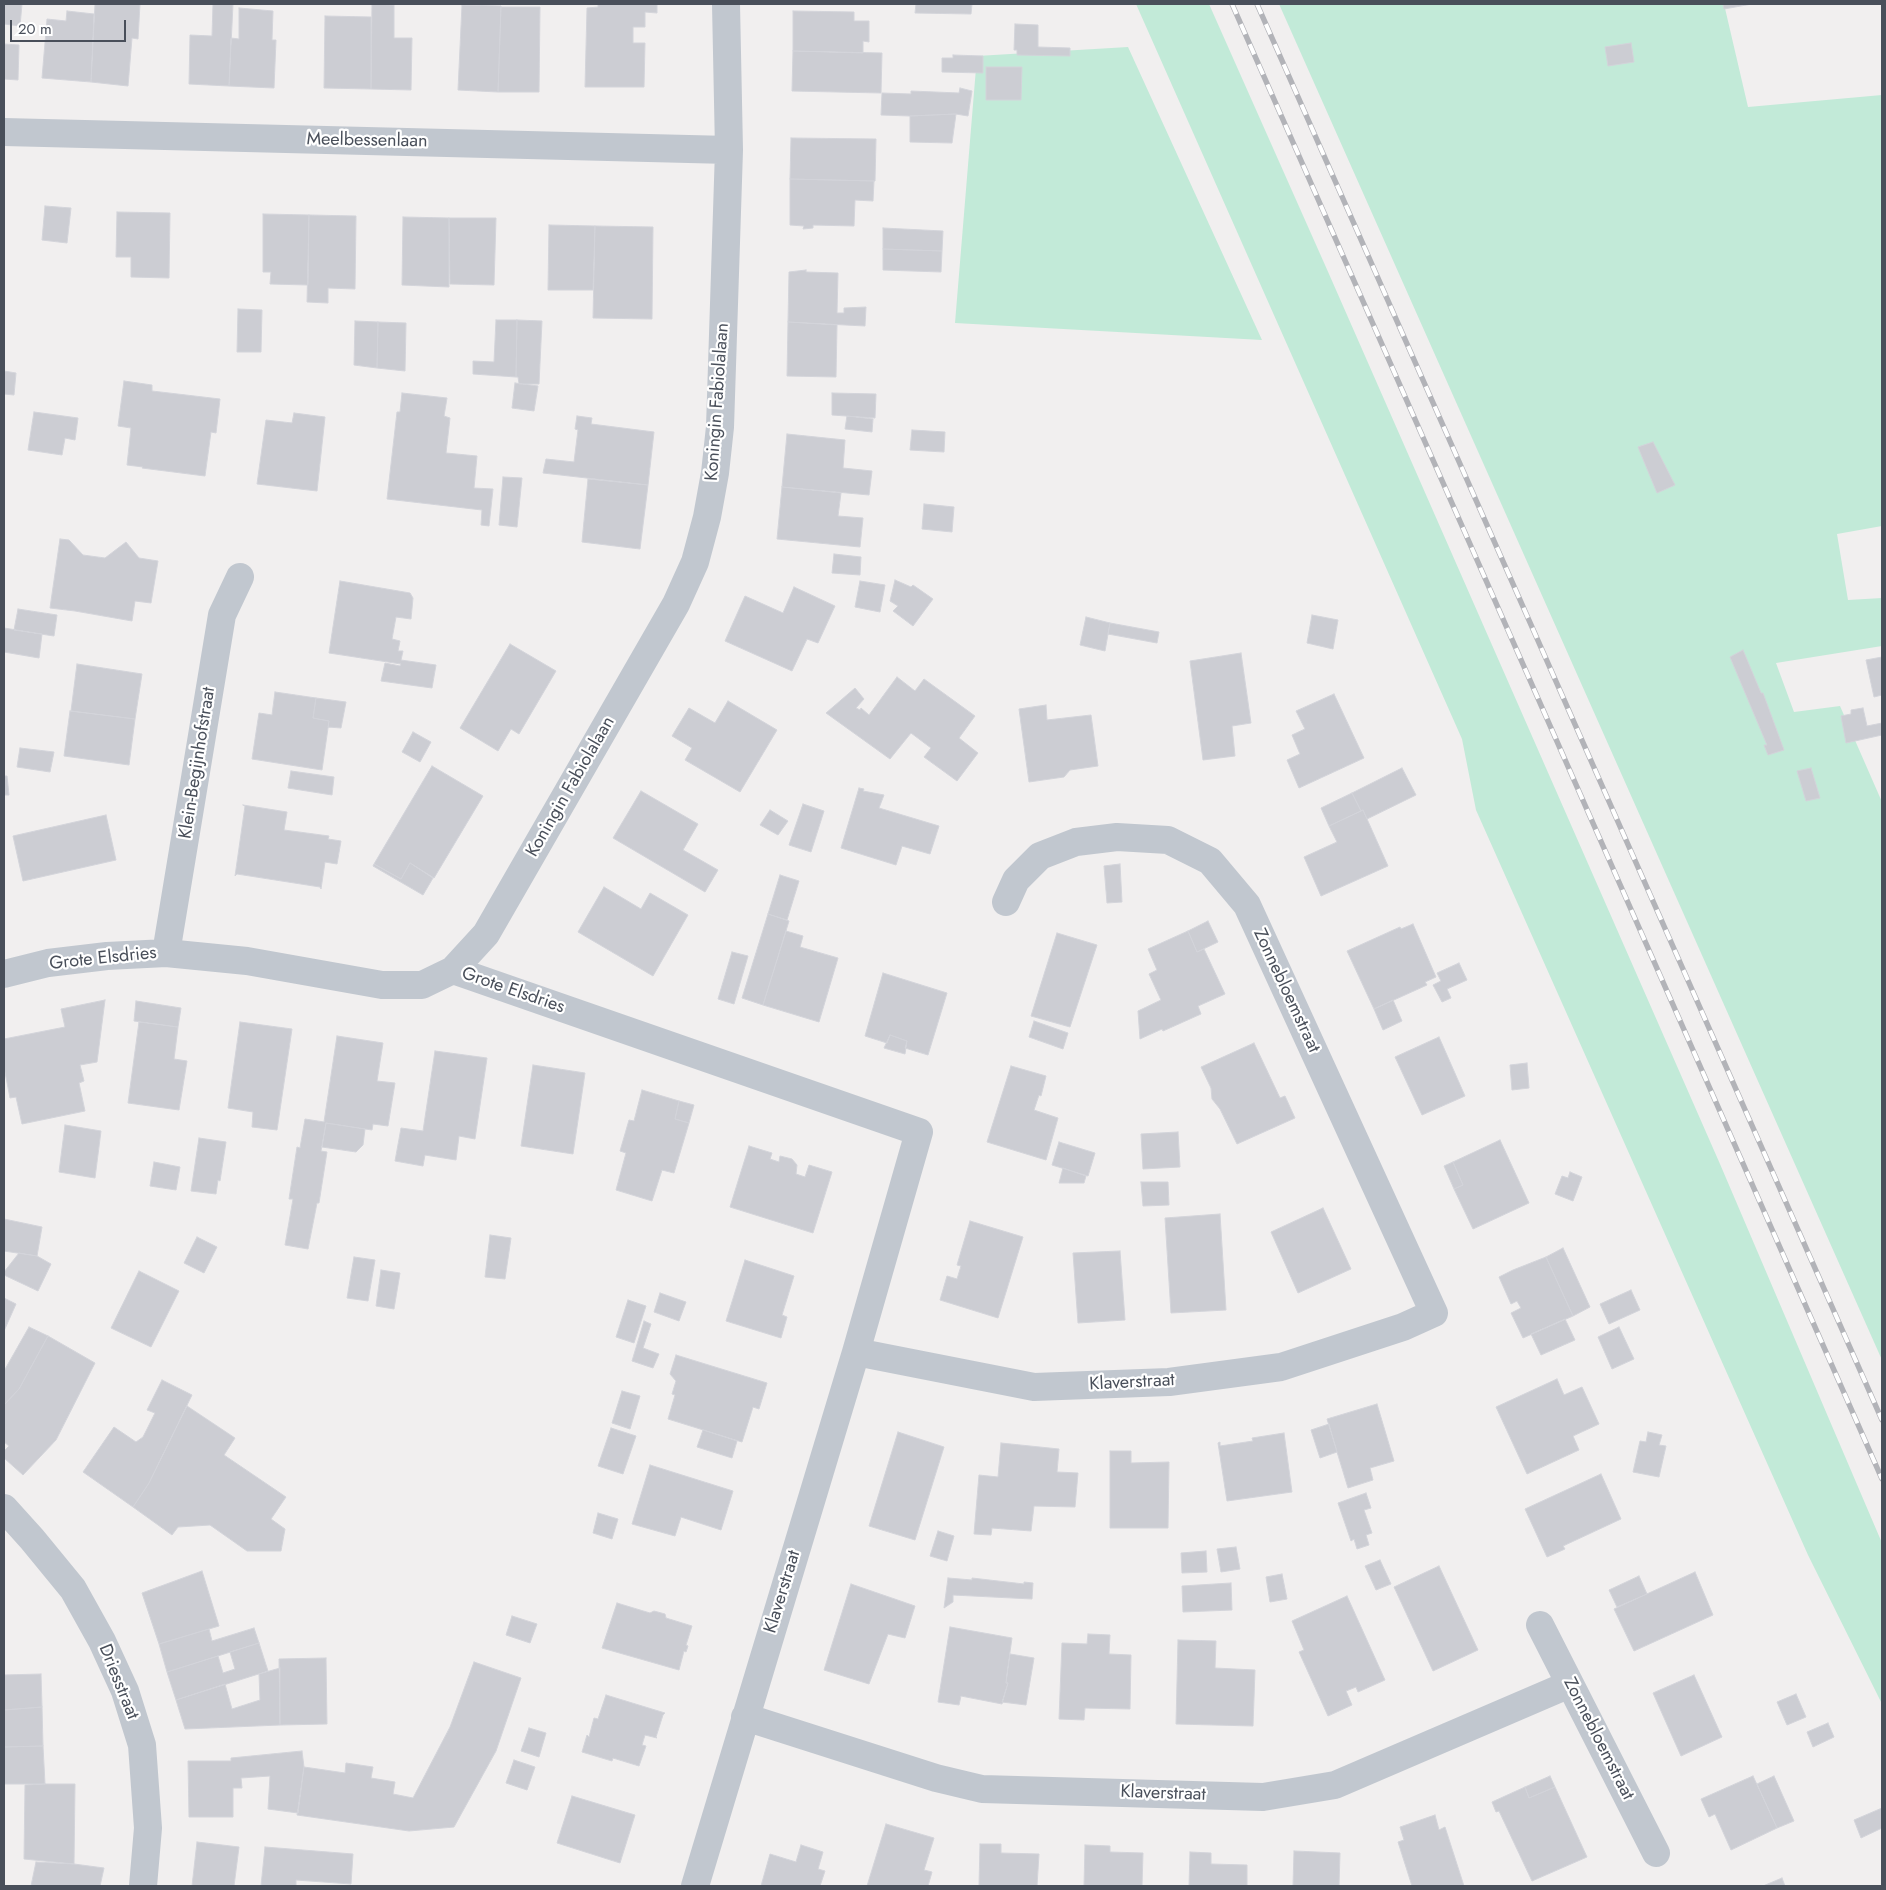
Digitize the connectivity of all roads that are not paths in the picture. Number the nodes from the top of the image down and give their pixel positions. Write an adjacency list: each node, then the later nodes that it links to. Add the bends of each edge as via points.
1 (726, 4): 3 (street, Koningin Fabiolalaan)
2 (4, 132): 3 (street, Meelbessenlaan)
3 (729, 150): 7 (street, Koningin Fabiolalaan, via 720,427 716,473 695,562 676,604 495,919)
4 (240, 577): 6 (street, Klein-Begijnhofstraat, via 222,615)
5 (1006, 902): 10 (street, Zonnebloemstraat, via 1016,880 1040,856 1076,842 1117,837 1168,840 1210,861 1247,905 1434,1313)
6 (166, 953): 7 (street, Grote Elsdries, via 247,961 382,985 422,985); 8 (street, Grote Elsdries, via 48,963)
7 (454, 970): 9 (street, Grote Elsdries)
8 (4, 974)
9 (919, 1132): 11 (street, Klaverstraat)
10 (1403, 1327): 11 (street, Klaverstraat, via 1281,1367 1168,1382 1034,1387)
11 (856, 1352): 15 (street, Klaverstraat)
12 (4, 1508): 17 (street, Driesstraat, via 73,1590 125,1691 142,1745 148,1828)
13 (1540, 1625): 14 (street, Zonnebloemstraat)
14 (1570, 1684): 15 (street, Klaverstraat, via 1335,1785 1262,1796 982,1789 936,1778); 16 (street, Zonnebloemstraat)
15 (745, 1717): 18 (street, Klaverstraat)
16 (1656, 1853)
17 (143, 1886)
18 (694, 1886)

